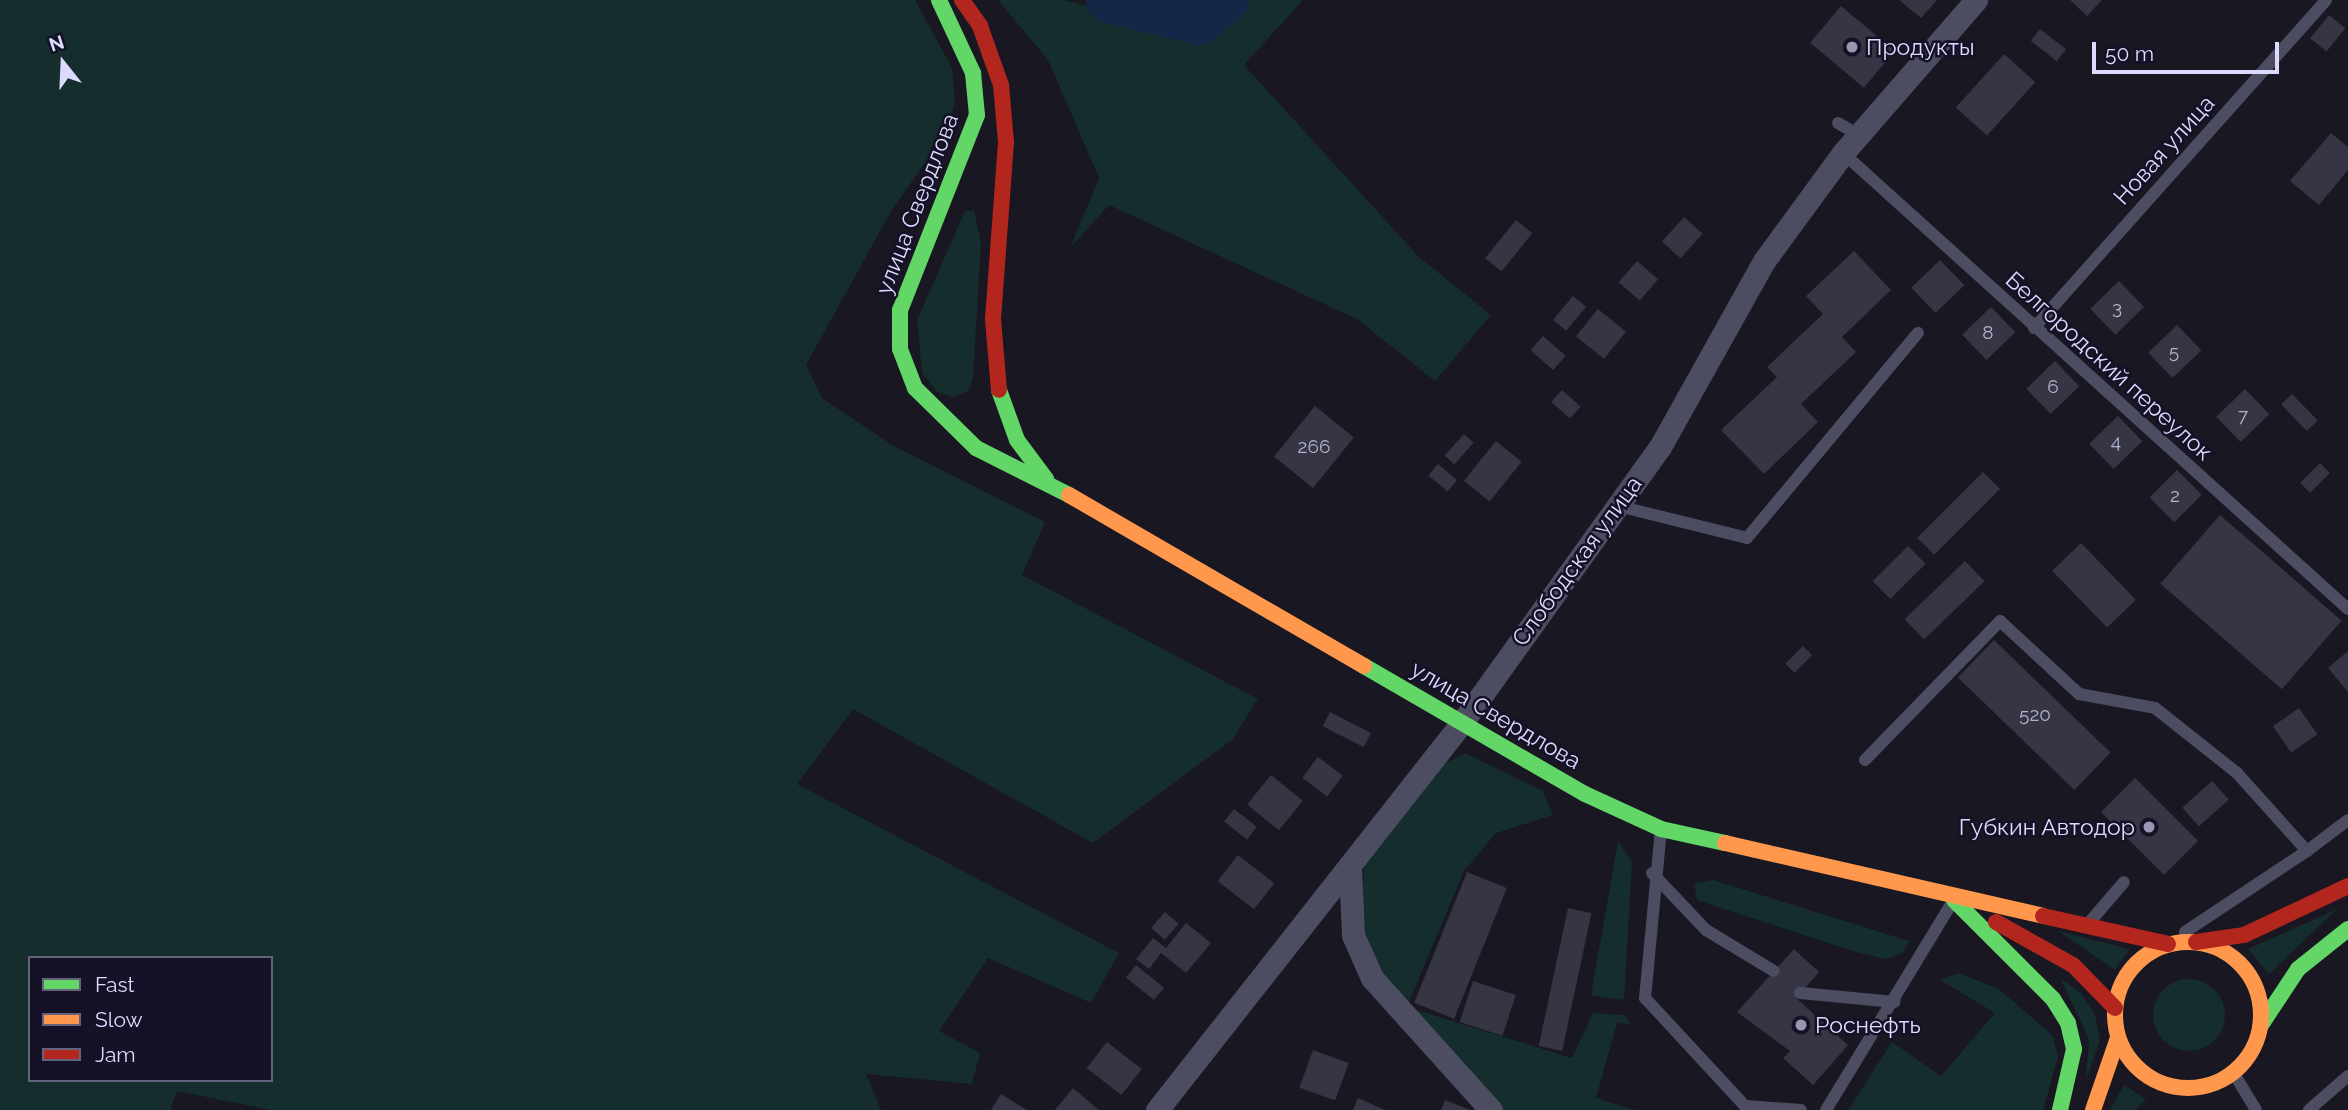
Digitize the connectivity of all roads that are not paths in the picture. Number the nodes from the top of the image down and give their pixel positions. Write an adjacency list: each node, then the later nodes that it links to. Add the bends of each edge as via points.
1 (939, 0): 10 (main road, улица Свердлова, via 973,73 977,115 900,310 900,349 915,388 945,422 976,448)
2 (962, 0): 10 (main road, улица Свердлова, via 991,52 1006,142 993,319 999,395 1017,440)
3 (1976, 0): 6 (street, Слободская улица)
4 (2326, 0): 8 (lane, Новая улица)
5 (1838, 123): 6 (lane)
6 (1859, 135): 7 (street, Слободская улица)
7 (1843, 153): 8 (lane, Белгородский переулок); 11 (street, Слободская улица, via 1764,261 1660,447)
8 (2034, 328): 12 (lane, Белгородский переулок)
9 (1918, 333): 11 (lane, via 1747,538)
10 (1050, 484): 13 (main road, улица Свердлова)
11 (1614, 505): 13 (street, Слободская улица)
12 (2348, 609)
13 (1463, 722): 16 (main road, улица Свердлова, via 1586,794); 18 (street, Слободская улица)
14 (1865, 760): 17 (lane, via 2000,621 2079,694 2155,708 2237,774)
15 (2348, 820): 17 (lane)
16 (1661, 829): 19 (lane); 22 (main road, улица Свердлова)
17 (2307, 851): 26 (lane)
18 (1350, 866): 37 (street, Слободская улица); 38 (street, via 1353,934 1372,978)
19 (1653, 873): 27 (lane, via 1706,930); 39 (lane, via 1644,998 1745,1107)
20 (2124, 882): 23 (lane)
21 (2348, 886): 25 (main road, via 2244,935)
22 (1954, 900): 23 (main road); 29 (lane); 30 (main road, via 2055,953 2090,977); 41 (main road, via 2053,999 2068,1023 2074,1049)
23 (2085, 928): 26 (main road)
24 (2348, 929): 31 (main road, via 2298,969)
25 (2195, 942): 26 (main road); 31 (main road, via 2232,956 2245,970 2255,986)
26 (2168, 944): 30 (main road, via 2132,968)
27 (1774, 971)
28 (1800, 993): 29 (lane)
29 (1895, 1002): 40 (lane)
30 (2115, 1008): 32 (main road)
31 (2260, 1026): 33 (main road)
32 (2118, 1038): 35 (main road, via 2144,1074 2181,1088); 42 (main road)
33 (2233, 1072): 35 (main road); 43 (lane)
34 (2348, 1076): 44 (lane)
35 (2201, 1087): 36 (main road)
36 (2169, 1109)
37 (1157, 1110)
38 (1491, 1110)
39 (1801, 1110)
40 (1826, 1110)
41 (2060, 1110)
42 (2093, 1110)
43 (2256, 1110)
44 (2309, 1110)

